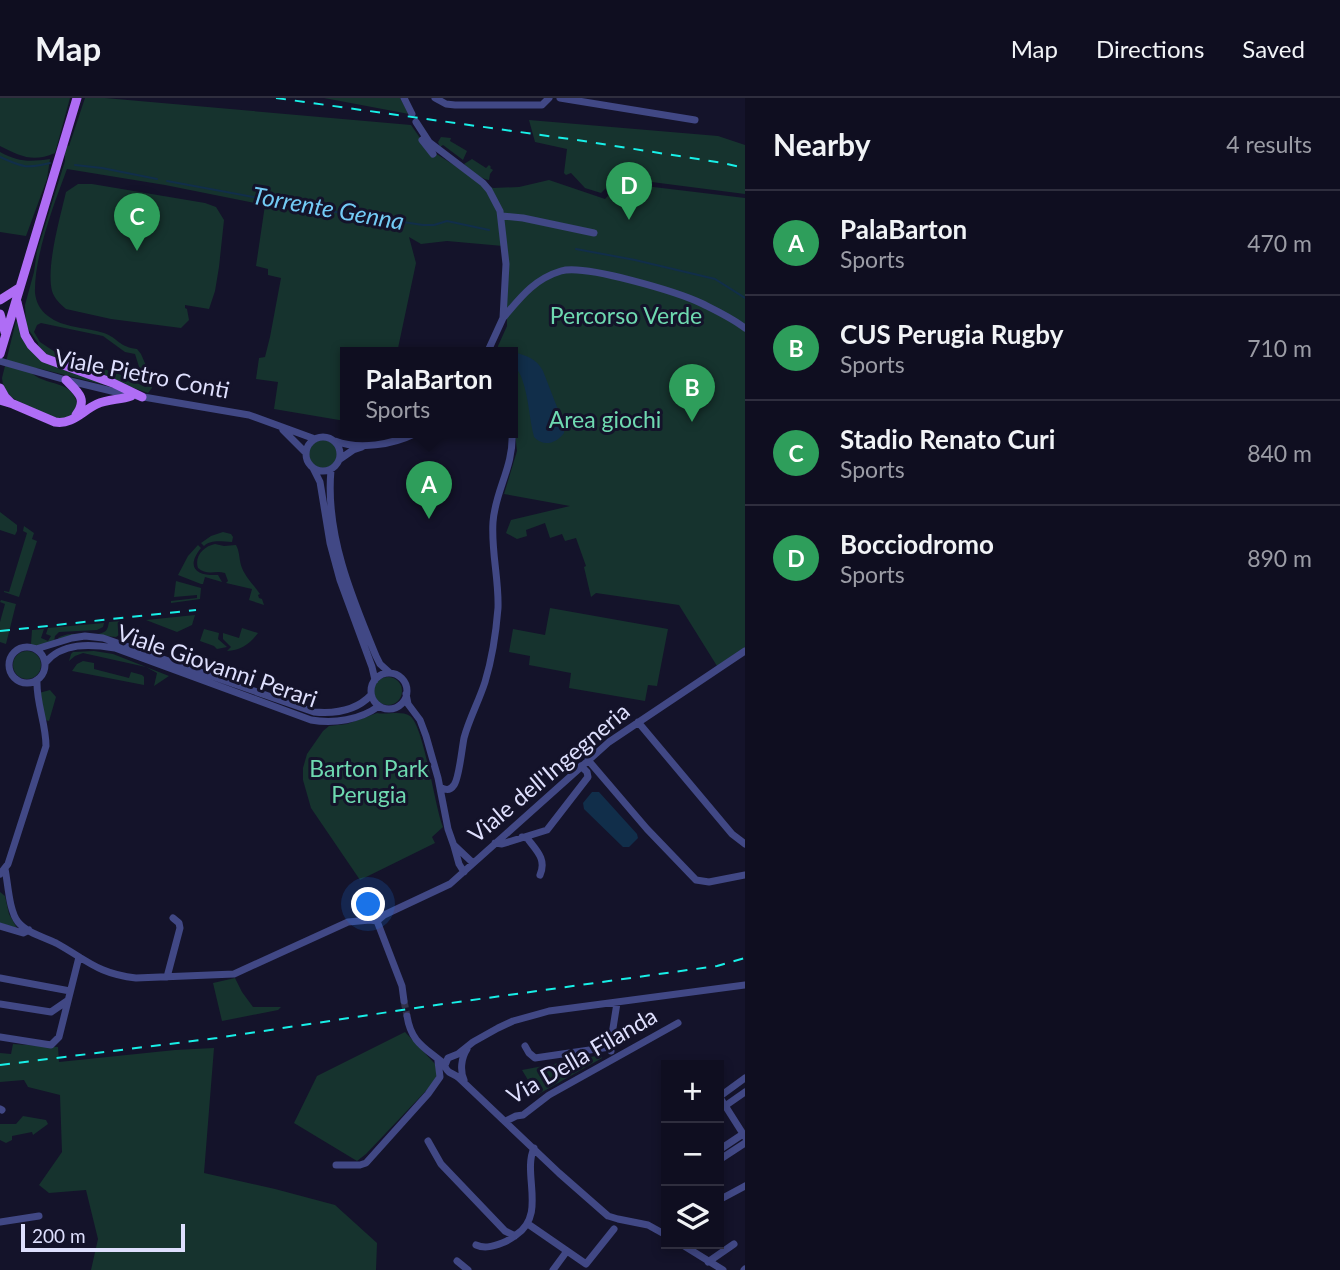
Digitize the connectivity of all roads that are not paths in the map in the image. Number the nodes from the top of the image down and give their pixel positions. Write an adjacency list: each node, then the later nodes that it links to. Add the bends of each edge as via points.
1 (77, 98): 13 (main road)
2 (402, 98): 8 (street)
3 (435, 98): 6 (street, via 446,104)
4 (549, 98): 7 (street, via 542,105)
5 (560, 98): 9 (street)
6 (466, 101): 7 (street)
7 (517, 101)
8 (412, 117): 10 (street); 11 (street, via 433,146 489,190)
9 (695, 120)
10 (433, 153)
11 (501, 221): 12 (street, via 523,218); 17 (street, via 506,264)
12 (594, 233)
13 (18, 293): 14 (main road); 16 (main road); 26 (main road, via 25,335 44,358)
14 (0, 301): 16 (main road)
15 (0, 314): 19 (main road)
16 (10, 317): 19 (main road)
17 (503, 318): 18 (street, via 542,278 563,270 585,270 700,302); 20 (street)
18 (745, 328)
19 (5, 334): 21 (main road)
20 (490, 347)
21 (0, 354)
22 (0, 361): 23 (street, Viale Pietro Conti)
23 (66, 380): 25 (street, Viale Pietro Conti); 28 (main road, via 81,400)
24 (0, 388): 27 (main road)
25 (131, 396): 26 (street, Viale Pietro Conti); 28 (main road, via 97,404)
26 (142, 397): 29 (street, Viale Pietro Conti, via 249,415)
27 (5, 403): 28 (main road, via 55,422)
28 (73, 419)
29 (277, 425): 32 (street, Viale Pietro Conti); 35 (street, Viale Pietro Conti)
30 (404, 438): 34 (street, Viale Pietro Conti)
31 (512, 438): 54 (street, via 493,522 498,597 495,637 456,781 450,789)
32 (315, 439): 33 (street, Viale Pietro Conti); 35 (street)
33 (333, 440): 34 (street, Viale Pietro Conti); 36 (street)
34 (366, 445): 36 (street, Viale Pietro Conti)
35 (306, 453): 37 (street, Viale Pietro Conti)
36 (340, 459): 38 (street, Viale Pietro Conti)
37 (313, 468): 38 (street); 46 (street, Viale Pietro Conti, via 320,482 340,580)
38 (331, 470): 44 (street, via 330,503 342,564 376,656)
39 (36, 649): 41 (street, via 19,649); 43 (street); 48 (street, Viale Giovanni Perari, via 72,638 103,638 314,712 341,712)
40 (745, 652): 52 (street, Viale dell'Ingegneria)
41 (10, 659): 42 (street); 45 (street, via 16,679)
42 (0, 661)
43 (45, 663): 45 (street); 49 (street, Viale Giovanni Perari, via 64,649 94,645 115,648 311,720 343,720)
44 (390, 673): 46 (street); 47 (street, via 401,678)
45 (37, 680): 60 (street, via 46,746)
46 (375, 680): 48 (street)
47 (406, 694): 50 (street); 51 (street)
48 (371, 695): 49 (street)
49 (379, 706): 50 (street)
50 (397, 706): 51 (street)
51 (412, 710): 54 (street, via 421,720)
52 (638, 722): 53 (street, Viale dell'Ingegneria); 57 (street)
53 (584, 763): 55 (street, via 588,777 547,830); 56 (street, Viale dell'Ingegneria); 63 (street, via 696,880)
54 (440, 788): 58 (street)
55 (522, 837): 56 (street); 62 (street, via 543,859)
56 (495, 843): 59 (street, Viale dell'Ingegneria)
57 (745, 844)
58 (454, 846): 59 (street); 61 (street)
59 (473, 863): 61 (street, Viale dell'Ingegneria)
60 (3, 871): 65 (street)
61 (464, 872): 67 (street, Viale dell'Ingegneria, via 450,884)
62 (540, 875)
63 (745, 875)
64 (0, 886): 65 (street)
65 (9, 894): 69 (street, via 17,921)
66 (173, 918): 71 (street, via 180,928)
67 (377, 921): 71 (street, via 348,922 242,972); 76 (street)
68 (0, 926): 69 (street, via 23,933)
69 (29, 930): 70 (street)
70 (79, 957): 71 (street, via 115,975); 74 (street)
71 (167, 977)
72 (0, 978): 74 (street)
73 (745, 985): 78 (street)
74 (70, 991): 75 (street)
75 (68, 1001): 77 (street, via 51,1012); 81 (street, via 59,1037 51,1045)
76 (404, 1001)
77 (0, 1003)
78 (617, 1003): 83 (street); 84 (street, via 549,1011 513,1021 486,1034)
79 (407, 1016): 86 (street, via 414,1038)
80 (678, 1023): 85 (street, Via Della Filanda)
81 (0, 1037)
82 (525, 1046): 83 (street, via 535,1058)
83 (610, 1047): 85 (street)
84 (458, 1058): 86 (street); 87 (street)
85 (613, 1058): 94 (street, Via Della Filanda)
86 (442, 1063): 88 (street); 100 (street, via 440,1077 428,1094 366,1163)
87 (462, 1069): 88 (street); 90 (street)
88 (453, 1073): 90 (street)
89 (745, 1078): 92 (street)
90 (466, 1086): 94 (street)
91 (745, 1092): 93 (street)
92 (724, 1093)
93 (725, 1106): 95 (street)
94 (506, 1121): 97 (street)
95 (744, 1138): 98 (street); 99 (street)
96 (428, 1141): 108 (street, via 441,1164)
97 (534, 1148): 105 (street); 107 (street, via 608,1216 648,1224)
98 (724, 1148)
99 (724, 1156)
100 (336, 1166)
101 (744, 1188): 102 (street)
102 (724, 1198)
103 (38, 1216): 104 (street)
104 (0, 1222)
105 (528, 1224): 108 (street); 112 (street)
106 (614, 1229): 112 (street, via 586,1264)
107 (661, 1232)
108 (515, 1236): 110 (street, via 491,1246)
109 (734, 1244): 114 (street)
110 (476, 1245)
111 (688, 1249): 114 (street)
112 (567, 1251): 116 (street)
113 (457, 1261): 115 (street)
114 (708, 1262): 117 (street)
115 (468, 1270)
116 (553, 1270)
117 (723, 1270)

